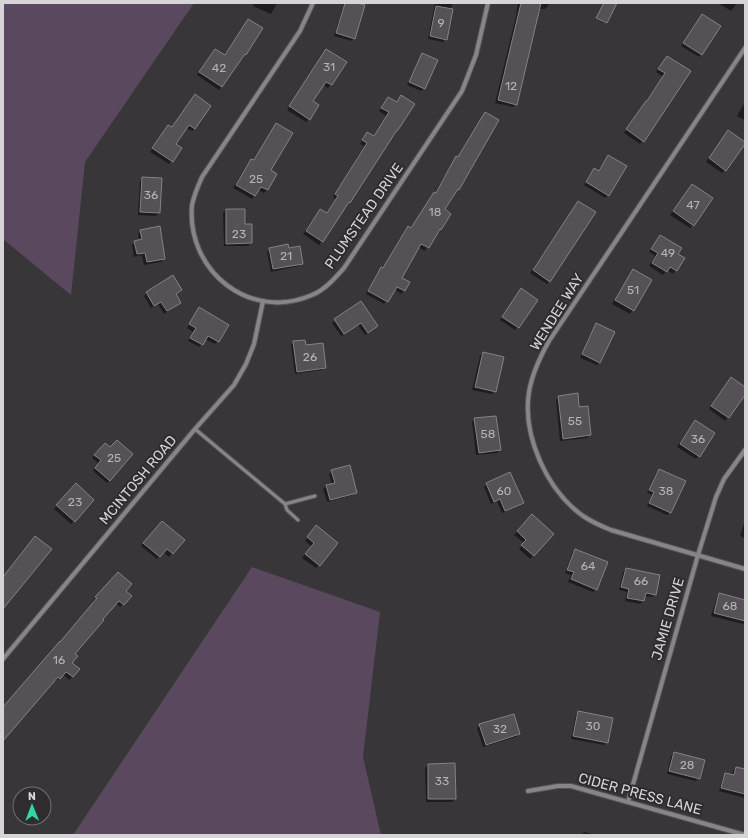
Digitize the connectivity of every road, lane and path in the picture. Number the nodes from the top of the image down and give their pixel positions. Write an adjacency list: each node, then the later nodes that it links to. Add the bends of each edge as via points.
1 (313, 3): 4 (street, PLUMSTEAD DRIVE, via 300,31 202,177 192,204 196,244 207,266 224,284 235,291)
2 (488, 3): 4 (street, PLUMSTEAD DRIVE, via 476,55 462,90 344,268 324,288 312,295 289,301)
3 (745, 48): 10 (street, WENDEE WAY, via 549,341 541,355 529,393 528,420 534,448 554,484 572,507 603,527)
4 (263, 301): 5 (street, MCINTOSH ROAD, via 254,344 246,364 234,385)
5 (195, 429): 8 (lane); 12 (street, MCINTOSH ROAD)
6 (745, 450): 10 (street, JAMIE DRIVE, via 720,487)
7 (315, 496): 8 (lane)
8 (285, 504): 9 (lane, via 287,510)
9 (298, 520)
10 (698, 555): 11 (street, WENDEE WAY); 14 (street, JAMIE DRIVE)
11 (745, 569)
12 (3, 659)
13 (528, 791): 14 (street, CIDER PRESS LANE, via 571,786)
14 (628, 802): 15 (street, CIDER PRESS LANE)
15 (745, 835)

